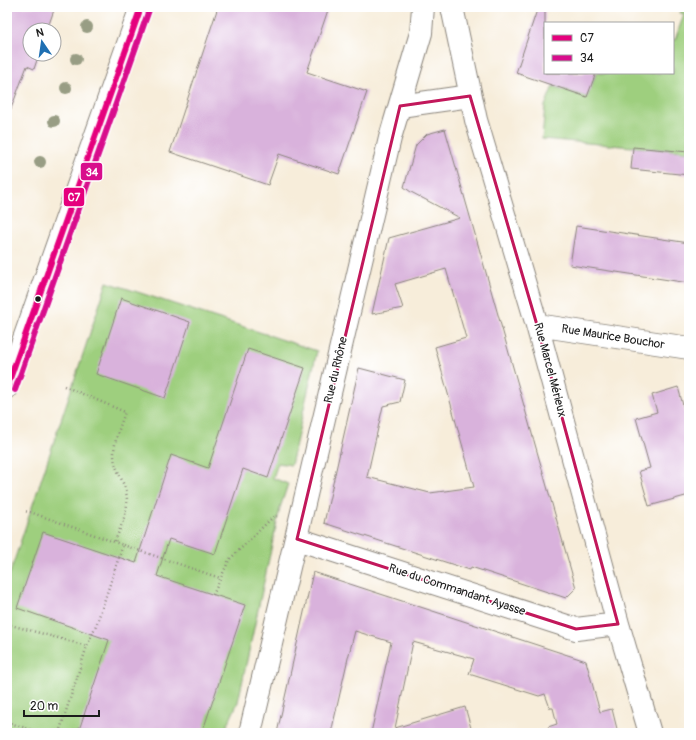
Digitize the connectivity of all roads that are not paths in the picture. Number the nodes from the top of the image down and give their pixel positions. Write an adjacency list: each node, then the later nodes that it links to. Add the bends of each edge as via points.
1 (142, 7): 8 (street)
2 (424, 7): 5 (street, Rue du Rhône, via 421,33)
3 (452, 7): 4 (street, Rue Marcel Mérieux)
4 (470, 96): 5 (street); 6 (street, Rue Marcel Mérieux)
5 (400, 106): 9 (street, Rue du Rhône, via 390,138)
6 (537, 326): 7 (street, Rue Maurice Bouchor); 10 (street, Rue Marcel Mérieux)
7 (689, 348)
8 (7, 388)
9 (297, 539): 10 (street, Rue du Commandant Ayasse, via 576,629); 11 (street, Rue du Rhône)
10 (618, 624): 12 (street, Rue Marcel Mérieux)
11 (250, 733)
12 (650, 733)

